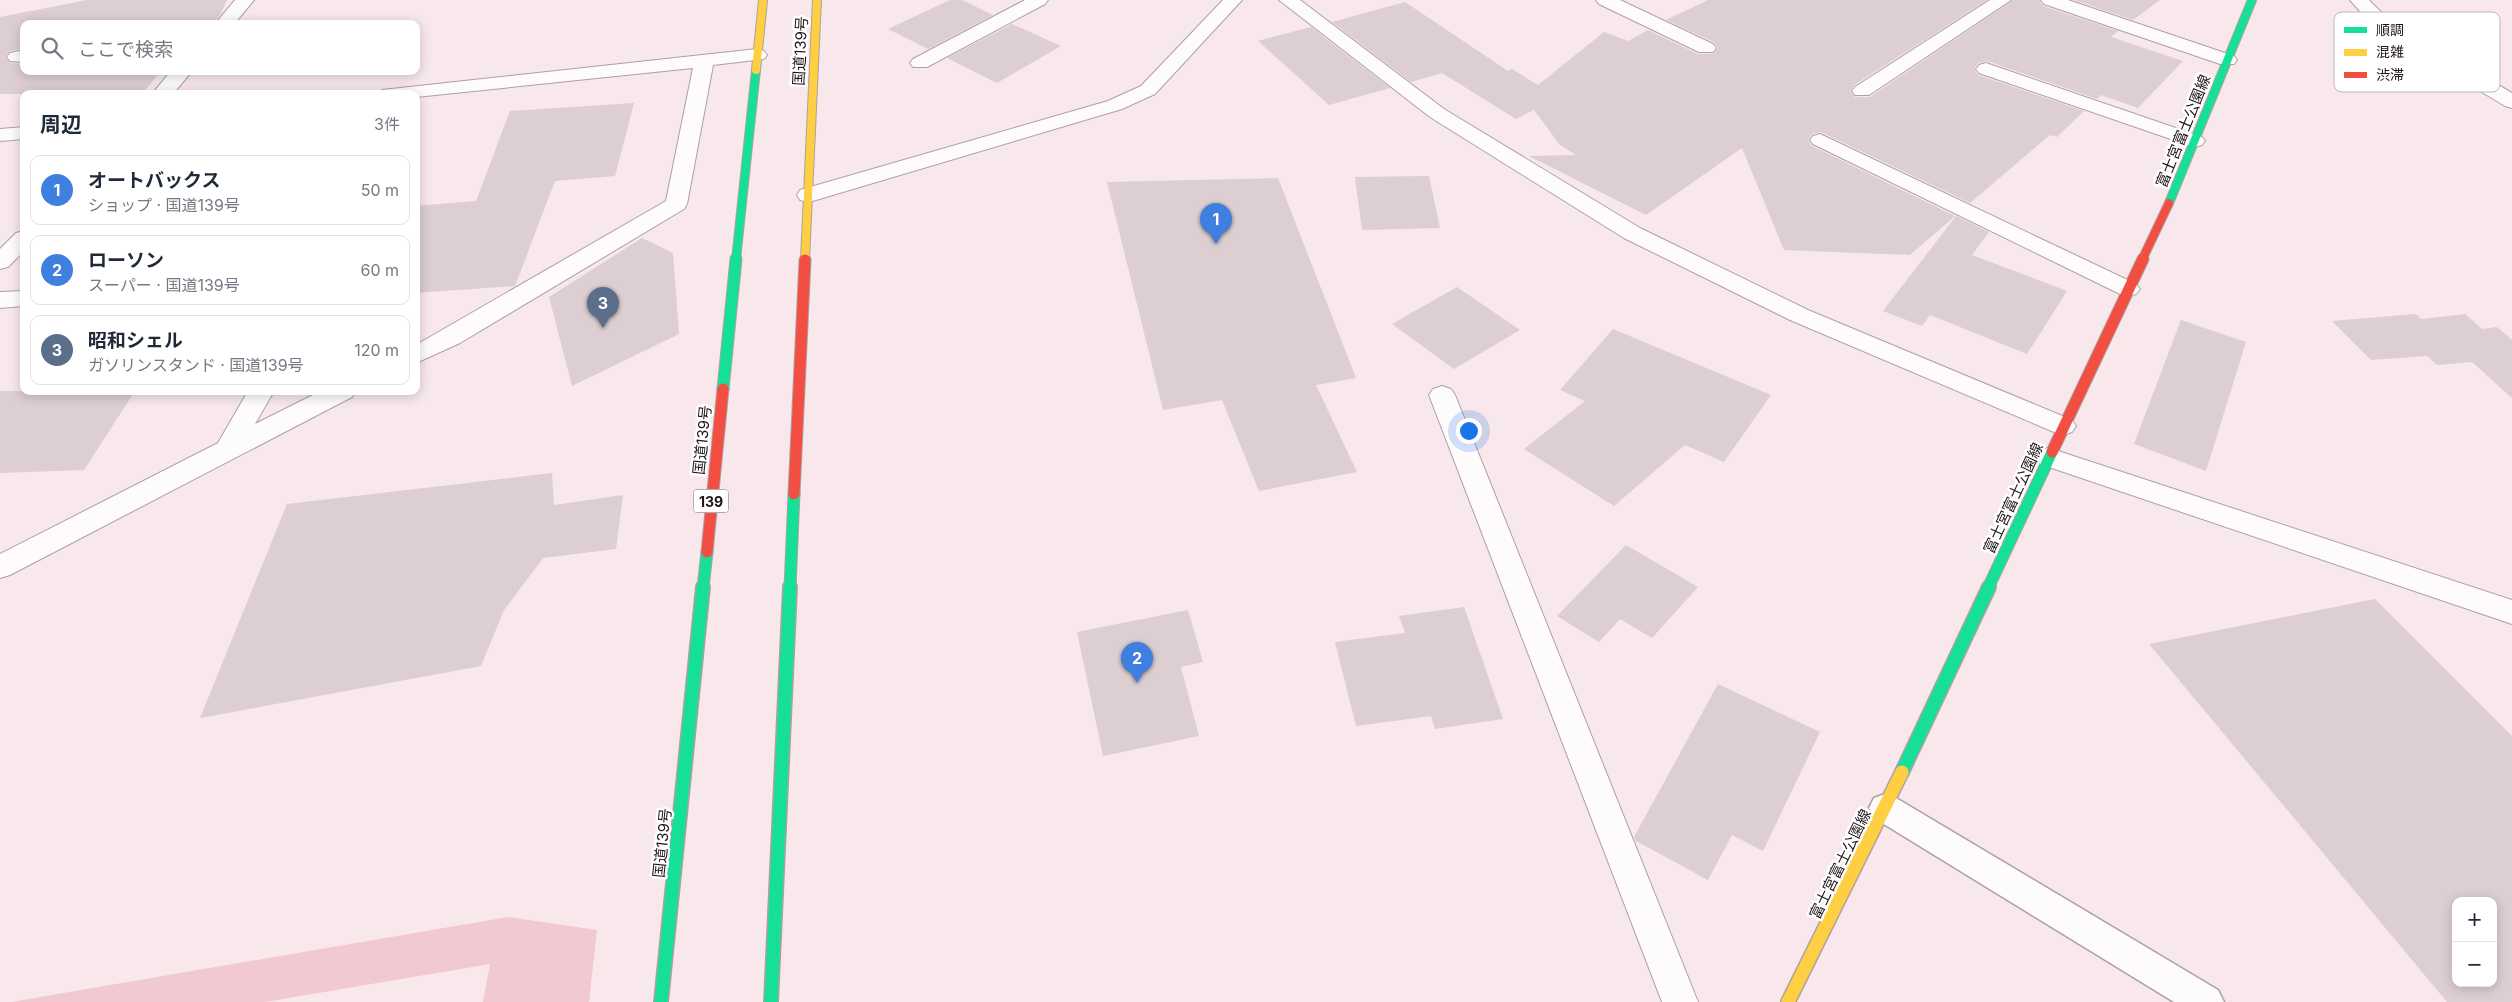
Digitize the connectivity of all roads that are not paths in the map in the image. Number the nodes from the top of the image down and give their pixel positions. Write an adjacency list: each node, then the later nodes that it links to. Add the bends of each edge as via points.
1 (245, 0): 13 (street)
2 (763, 0): 15 (main road, 国道139号 / 139)
3 (817, 0): 30 (main road, 国道139号)
4 (1039, 0): 18 (street)
5 (1233, 0): 30 (street, via 1148,90 1115,105)
6 (1288, 0): 40 (street, via 1437,113 1632,233 1799,315)
7 (1605, 0): 14 (street)
8 (2002, 0): 23 (street)
9 (2050, 0): 16 (street)
10 (2252, 0): 16 (main road, 富士宮富士公園線)
11 (2359, 0): 12 (street)
12 (2370, 12)
13 (225, 20)
14 (1706, 48)
15 (757, 56): 17 (street); 46 (main road, 国道139号 / 139)
16 (2227, 60): 29 (main road, 富士宮富士公園線)
17 (704, 61): 22 (street); 36 (street, via 676,204)
18 (920, 63)
19 (1986, 69): 29 (street)
20 (179, 75): 21 (street)
21 (165, 90)
22 (420, 91)
23 (1862, 92)
24 (2495, 92): 25 (street)
25 (2512, 102)
26 (20, 133): 27 (street)
27 (0, 135)
28 (1820, 140): 33 (street)
29 (2195, 141): 33 (main road, 富士宮富士公園線)
30 (808, 195): 47 (main road, 国道139号)
31 (20, 242): 32 (street)
32 (0, 262)
33 (2128, 289): 40 (main road, 富士宮富士公園線)
34 (20, 298): 35 (street)
35 (0, 300)
36 (420, 353)
37 (259, 395): 41 (street)
38 (334, 395): 41 (street)
39 (1442, 395): 48 (street)
40 (2063, 426): 42 (main road, 富士宮富士公園線)
41 (228, 448): 43 (street)
42 (2049, 457): 44 (street); 45 (main road, 富士宮富士公園線)
43 (0, 567)
44 (2512, 612)
45 (1884, 808): 49 (main road, 富士宮富士公園線); 50 (lane)
46 (661, 1002)
47 (771, 1002)
48 (1680, 1002)
49 (1788, 1002)
50 (2206, 1002)

